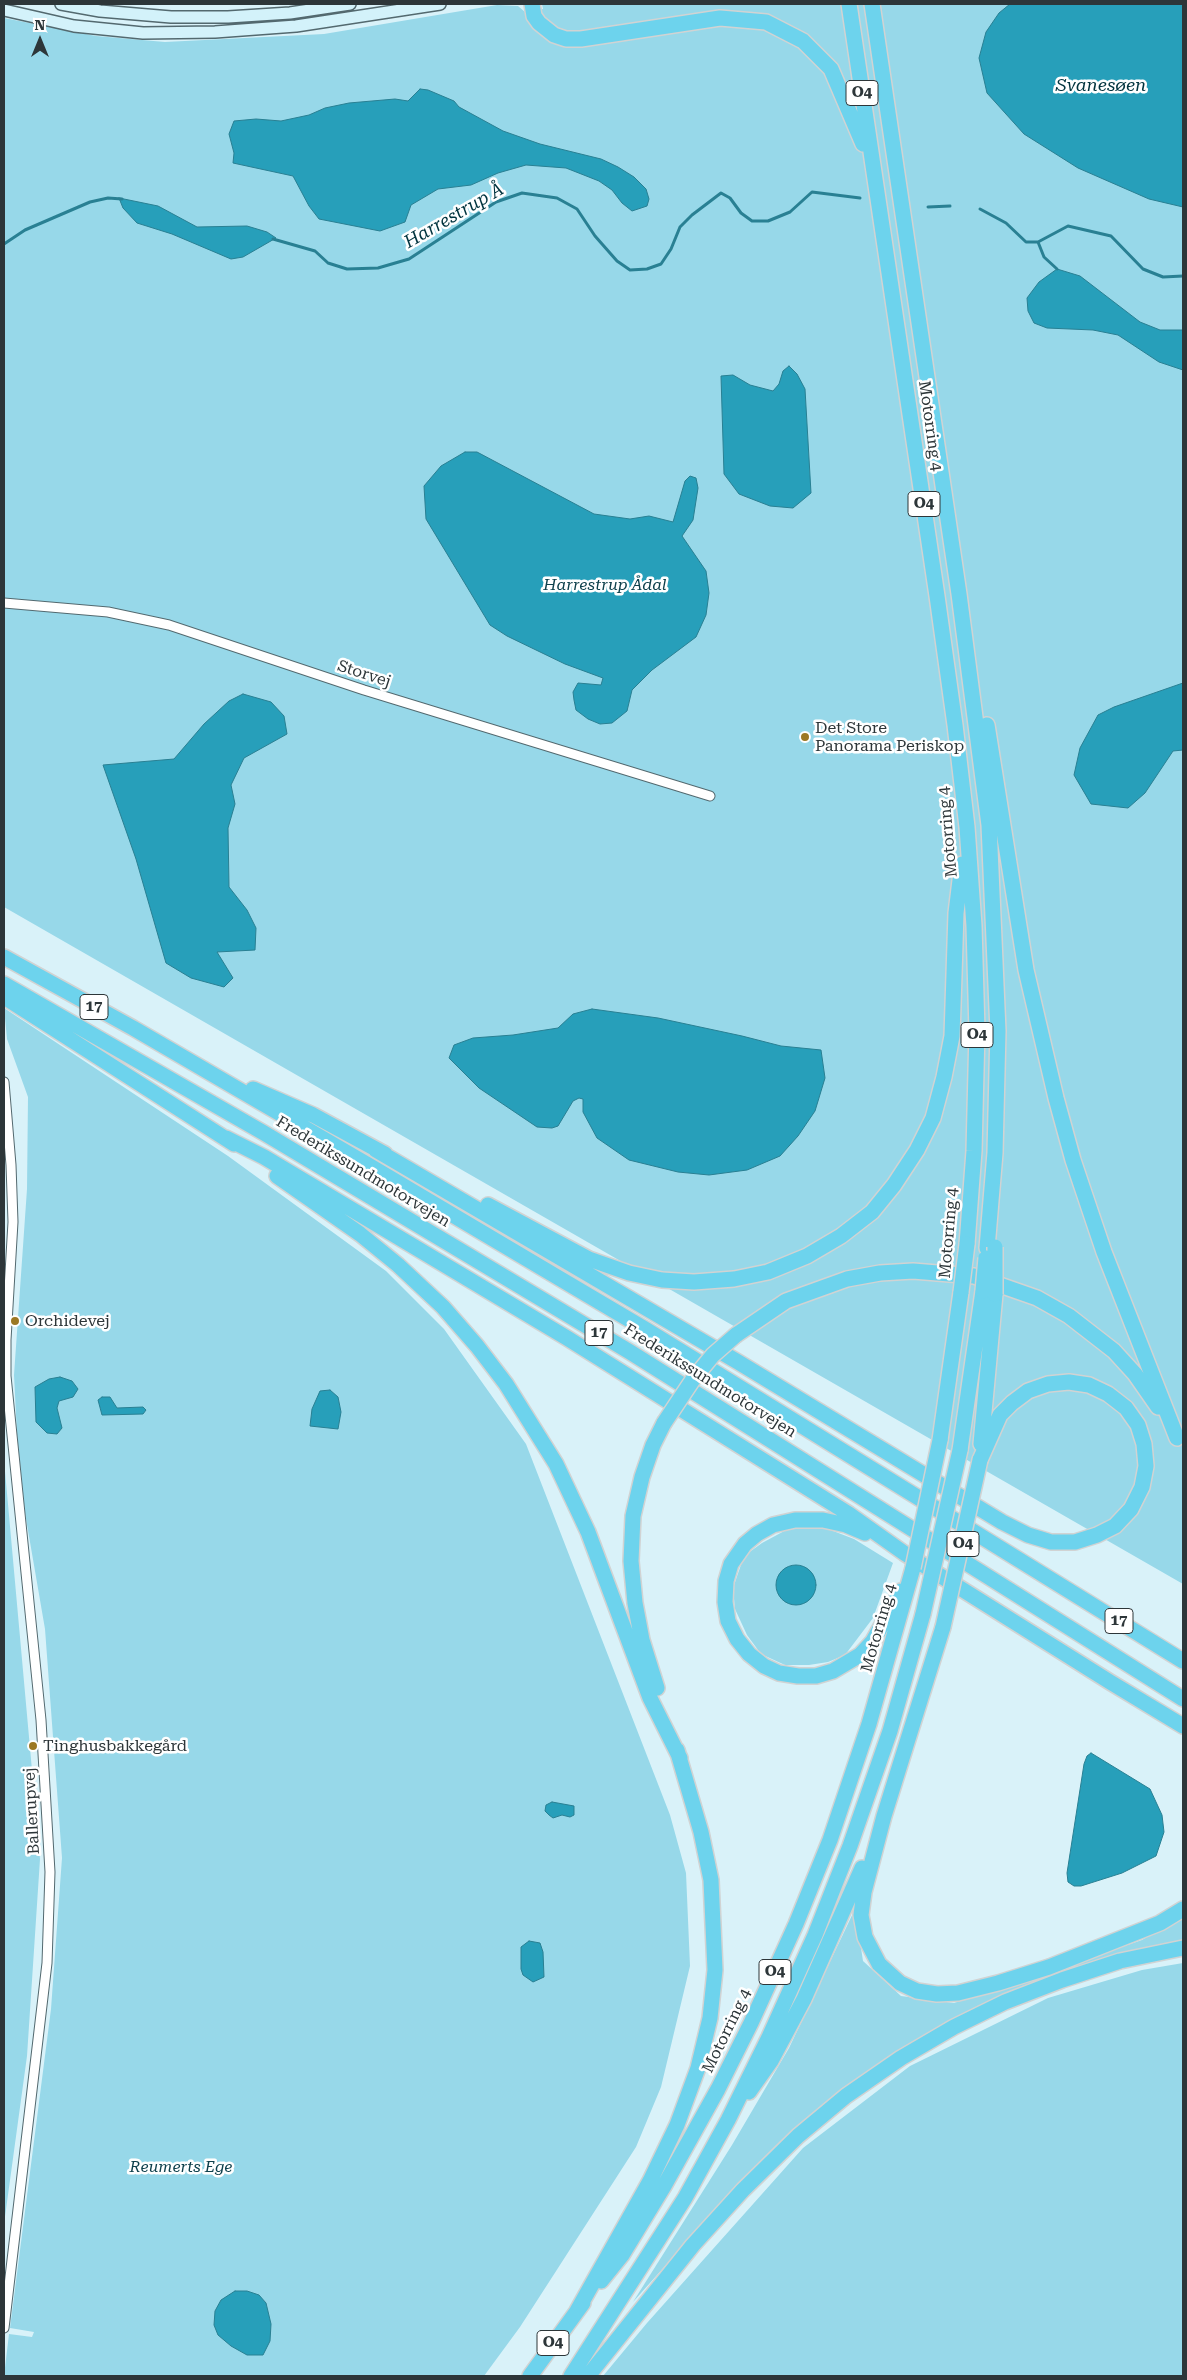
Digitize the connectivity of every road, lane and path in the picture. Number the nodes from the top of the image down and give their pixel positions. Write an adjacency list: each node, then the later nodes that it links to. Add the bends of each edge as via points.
1 (61, 4): 2 (street, via 171,17 228,17 290,13)
2 (350, 4)
3 (440, 4): 7 (street, via 296,26 216,32 143,33 74,26)
4 (532, 4): 8 (highway, O4, via 538,24 554,35 566,38 581,39 720,18 766,22 804,41 832,70 859,131)
5 (849, 4): 8 (highway, Motorring 4 / O4)
6 (872, 4): 9 (highway, Motorring 4 / O4)
7 (4, 10)
8 (876, 181): 12 (highway, Motorring 4 / O4, via 937,596)
9 (959, 594): 20 (highway, Motorring 4 / O4, bridge, via 989,825 995,924 998,1031); 22 (highway, via 982,690 1026,970 1051,1079 1073,1160 1104,1252)
10 (4, 603): 11 (street, Storvej, via 108,612 170,624 364,690)
11 (710, 796)
12 (967, 827): 19 (highway, via 956,914 952,1036 932,1118 904,1171 872,1212 807,1256 768,1272 734,1279 694,1282 629,1273 589,1259 425,1171); 25 (highway, Motorring 4 / O4, bridge, via 977,1031 974,1151 967,1244 940,1440 913,1568)
13 (4, 957): 16 (highway, Frederikssundmotorvejen / 17)
14 (4, 984): 28 (highway, Frederikssundmotorvejen / 17, via 264,1133 630,1352)
15 (4, 998): 18 (highway)
16 (183, 1058): 19 (highway, via 313,1115); 26 (highway, Frederikssundmotorvejen / 17, via 636,1324)
17 (4, 1082): 21 (street, Ballerupvej, via 13,1222)
18 (226, 1138): 24 (highway, via 264,1157 567,1338 850,1514); 31 (highway, via 398,1265 443,1307 506,1384 556,1464 588,1532 650,1698)
19 (376, 1150): 23 (highway, via 1028,1535 1051,1542 1075,1542 1115,1526 1131,1509 1142,1487 1146,1466 1138,1425 1126,1408 1089,1385 1069,1382 1048,1384 1028,1391 1012,1403 1000,1415)
20 (989, 1293): 23 (highway); 35 (highway, Motorring 4 / O4, bridge, via 960,1450 923,1614 890,1730 815,1935)
21 (5, 1340): 37 (street, Ballerupvej, via 9,1416 41,1720 50,1872 46,1963)
22 (1180, 1443): 31 (highway, bridge, via 1135,1374 1114,1351 1069,1316 1037,1298 974,1276 912,1271 847,1279 786,1302 736,1335 694,1378 664,1423 642,1477 633,1516 631,1561 635,1602 642,1640)
23 (980, 1460): 32 (highway, O4, bridge, via 942,1627)
24 (904, 1553): 25 (highway, via 846,1525 823,1520 795,1520 773,1525 745,1544 731,1564 725,1602 728,1621 737,1640 749,1654 778,1672 816,1676 833,1671 860,1655); 27 (highway)
25 (901, 1600): 36 (highway, Motorring 4 / O4, via 870,1724 830,1840 751,2023 664,2186 622,2255)
26 (1183, 1661)
27 (1110, 1682): 29 (highway); 30 (highway)
28 (1183, 1699)
29 (1183, 1726)
30 (1183, 1736)
31 (680, 1758): 36 (highway, via 712,1880 715,1970 710,2018 698,2068 677,2125 650,2181)
32 (884, 1816): 33 (highway, via 864,1892 863,1926 868,1947 879,1964 900,1983 917,1991 948,1994 998,1984 1120,1940); 35 (highway, via 804,1999 771,2061)
33 (1183, 1909)
34 (1183, 1948): 40 (highway, via 1120,1961 1004,2002 908,2054 846,2096 798,2136 736,2197 693,2245)
35 (728, 2120): 39 (highway, Motorring 4 / O4, via 685,2198)
36 (577, 2310): 38 (highway, Motorring 4 / O4)
37 (4, 2328)
38 (530, 2376)
39 (571, 2376)
40 (588, 2376)

